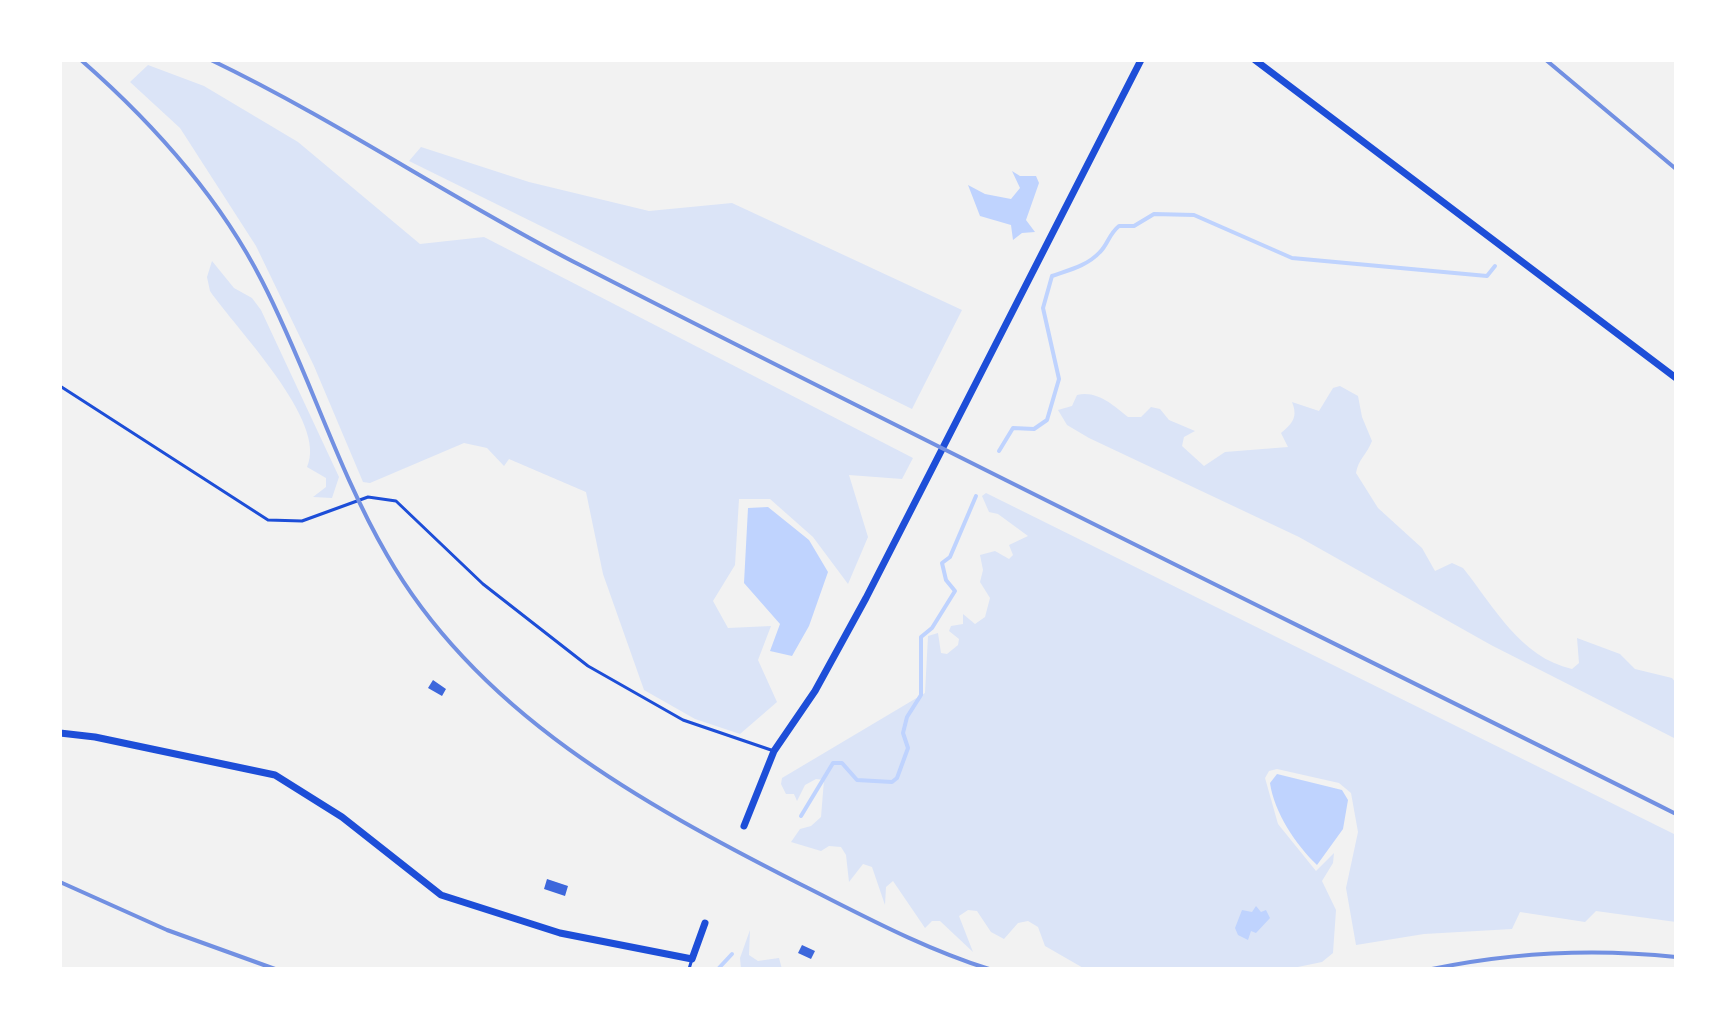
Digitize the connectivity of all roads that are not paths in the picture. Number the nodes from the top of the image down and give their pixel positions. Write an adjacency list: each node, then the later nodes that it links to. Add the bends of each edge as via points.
1 (1141, 60): 6 (street, via 866,598 815,691)
2 (1255, 60): 3 (street)
3 (1676, 378)
4 (60, 386): 6 (lane, via 268,520 302,521 368,497 396,501 494,593 588,666 683,720)
5 (60, 733): 9 (street, via 275,775 342,817 441,895 560,933)
6 (774, 751): 7 (street)
7 (744, 826)
8 (705, 923): 9 (street)
9 (692, 959): 10 (lane)
10 (689, 969)

